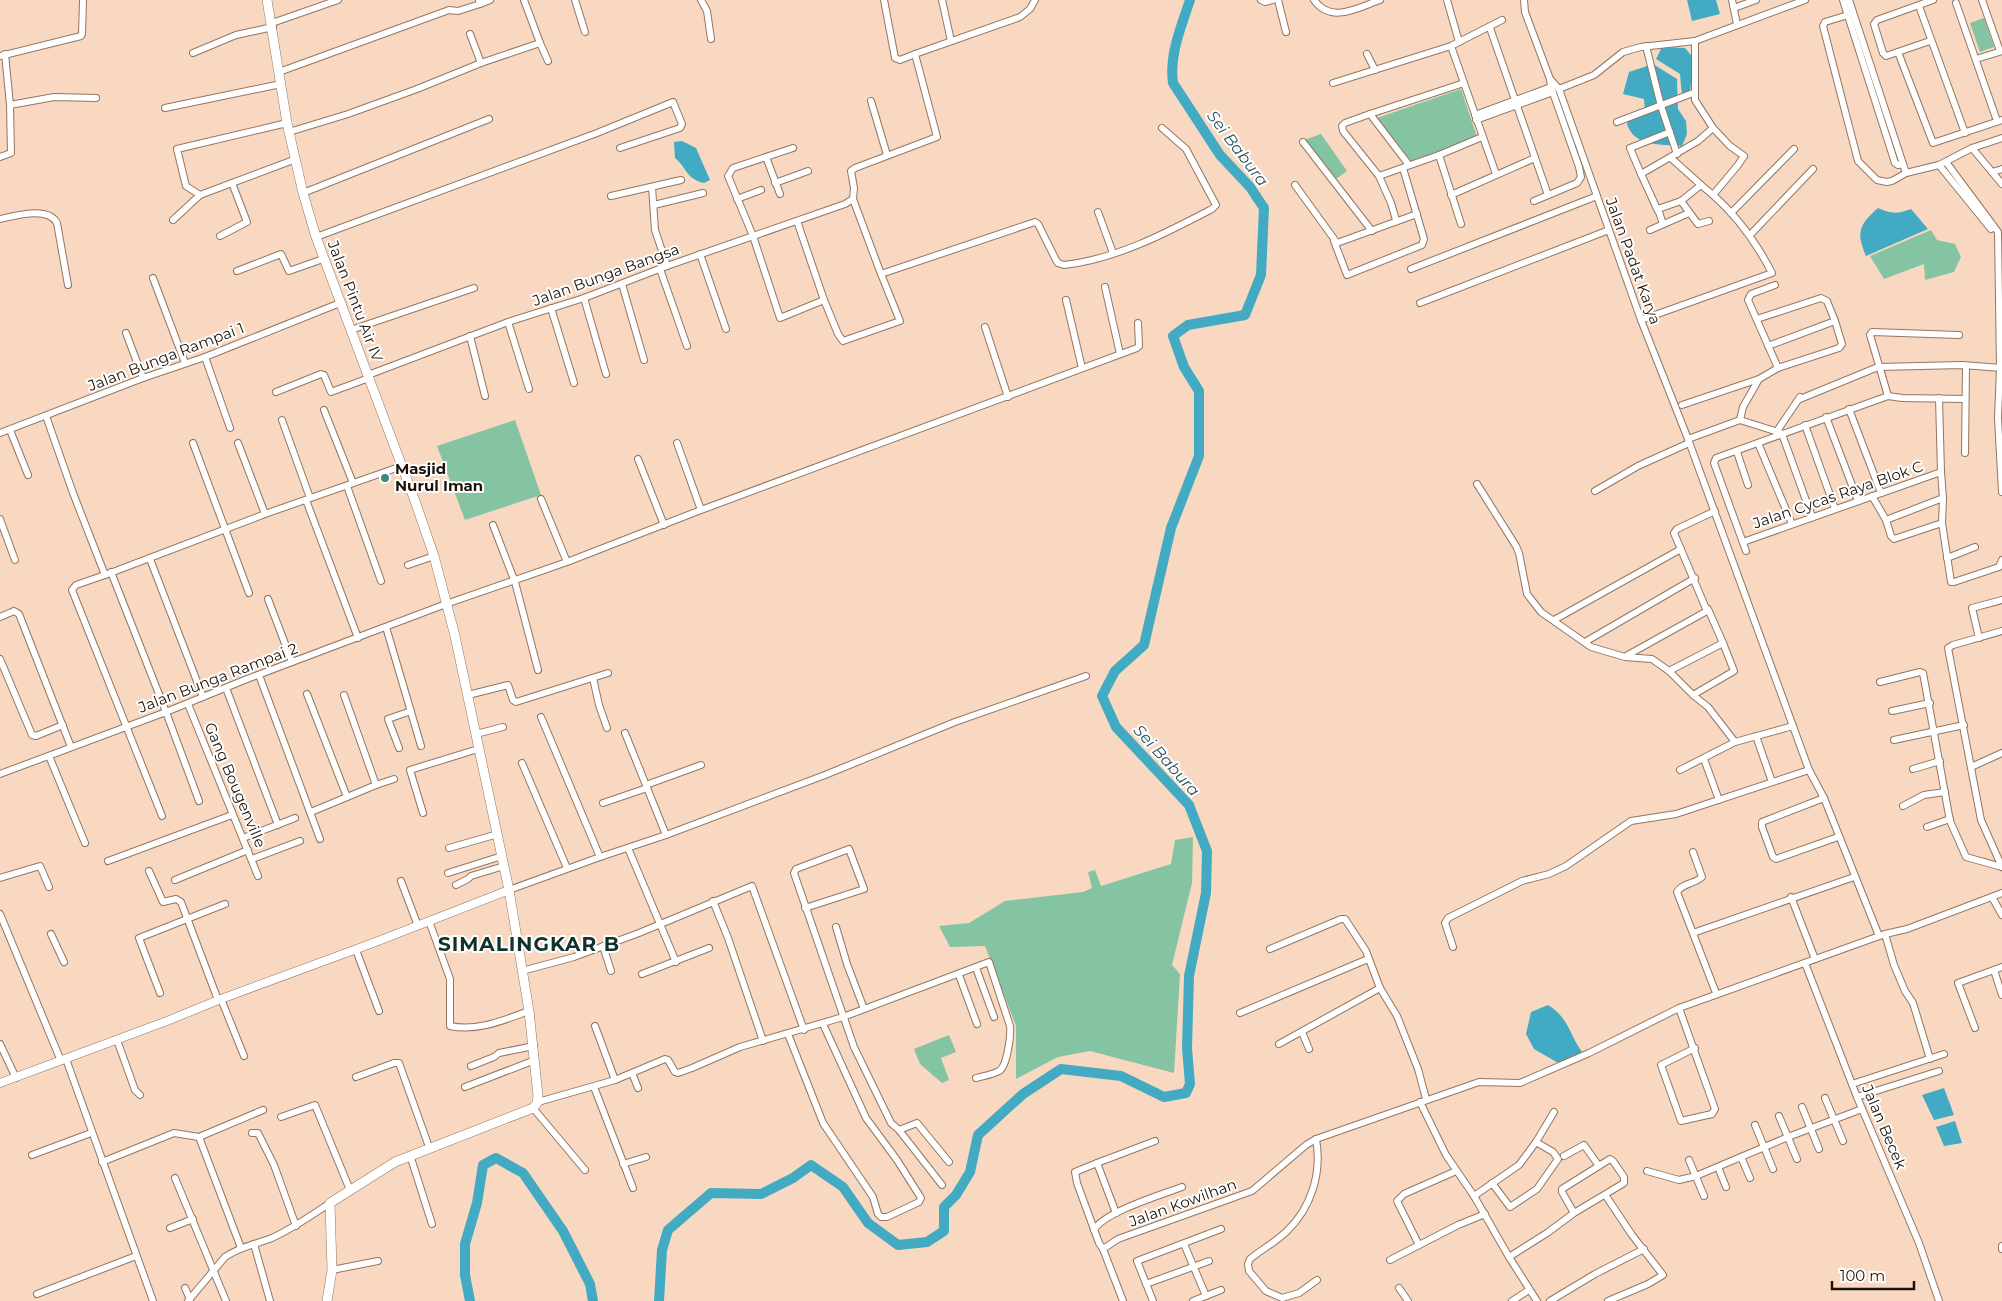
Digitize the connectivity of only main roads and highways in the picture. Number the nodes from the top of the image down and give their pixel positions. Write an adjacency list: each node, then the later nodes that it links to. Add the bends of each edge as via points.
1 (267, 0): 2 (main road, Jalan Pintu Air IV, via 288,127 316,237 434,556 498,834 536,1060 536,1105 410,1155 330,1203 332,1270)
2 (327, 1301)

